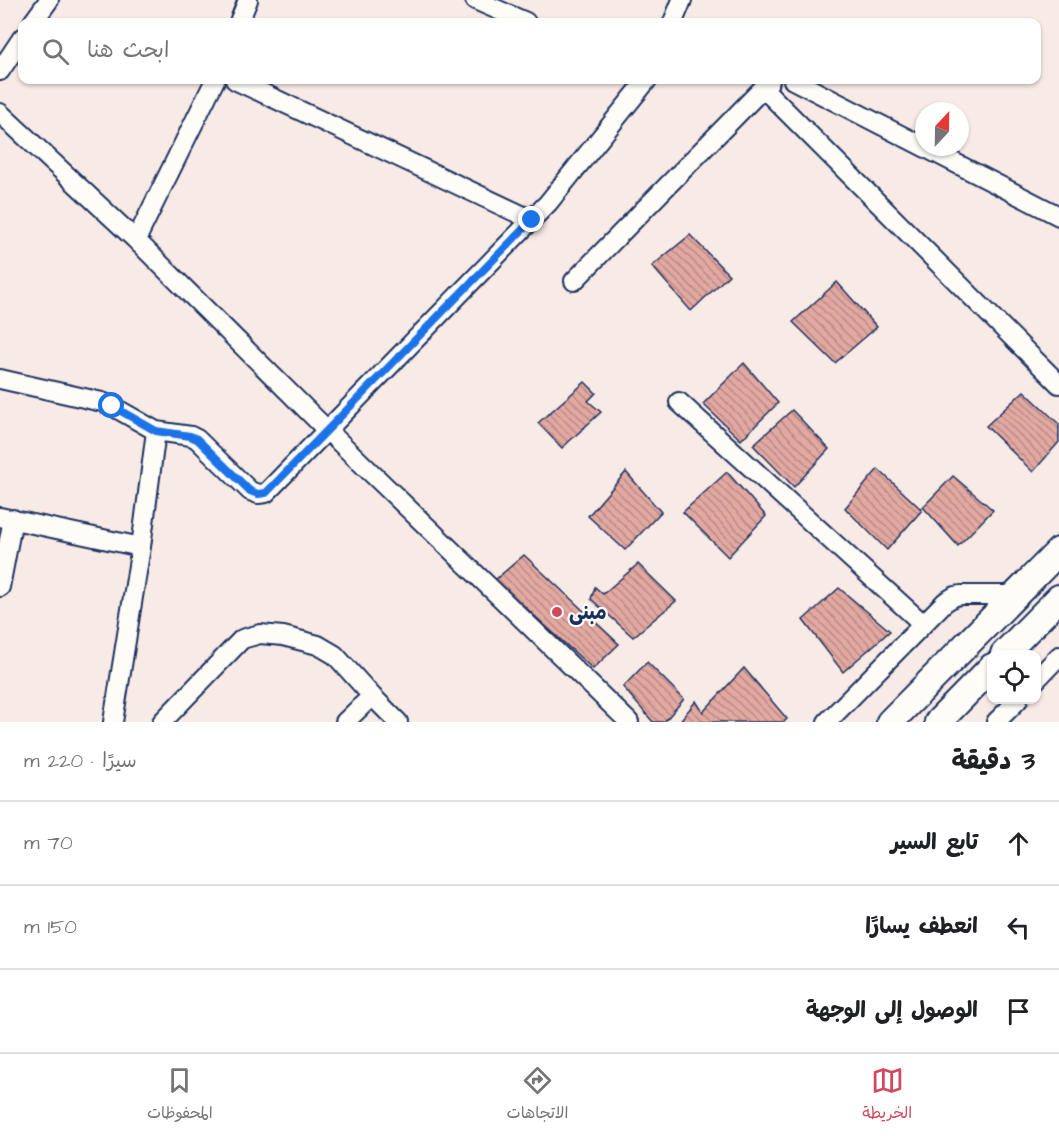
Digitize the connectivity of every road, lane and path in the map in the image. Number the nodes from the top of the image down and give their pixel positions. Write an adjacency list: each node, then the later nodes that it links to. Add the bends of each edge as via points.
1 (49, 0): 5 (street)
2 (248, 0): 6 (street)
3 (475, 0): 7 (street)
4 (682, 0): 8 (street)
5 (36, 18)
6 (241, 18)
7 (517, 18)
8 (678, 18)
9 (18, 44): 10 (street)
10 (0, 71)
11 (213, 84): 21 (street)
12 (243, 84): 20 (street)
13 (645, 84): 20 (street)
14 (767, 84): 22 (street); 24 (street)
15 (801, 84): 17 (street)
16 (0, 113): 21 (street)
17 (915, 142)
18 (942, 156): 19 (street)
19 (1059, 216)
20 (532, 220): 26 (street)
21 (136, 240): 26 (street)
22 (574, 281)
23 (0, 379): 27 (street, via 102,402)
24 (1059, 384)
25 (679, 402): 34 (street)
26 (327, 430): 27 (street, via 266,493 258,494 250,491 197,439); 45 (street)
27 (156, 431): 29 (street)
28 (6, 518): 29 (street); 31 (street)
29 (141, 548): 41 (street)
30 (1059, 551): 32 (main road)
31 (0, 587)
32 (1016, 595): 34 (street, via 955,596); 47 (main road)
33 (1059, 598): 35 (main road)
34 (923, 624): 46 (street)
35 (1008, 650)
36 (1059, 657): 38 (street)
37 (987, 672): 48 (main road)
38 (1041, 675)
39 (372, 696): 42 (street, via 335,655 318,645 260,634 242,639); 43 (street); 44 (street)
40 (1013, 704): 49 (street)
41 (113, 722)
42 (162, 722)
43 (345, 722)
44 (398, 722)
45 (630, 722)
46 (827, 722)
47 (890, 722)
48 (938, 722)
49 (996, 722)

